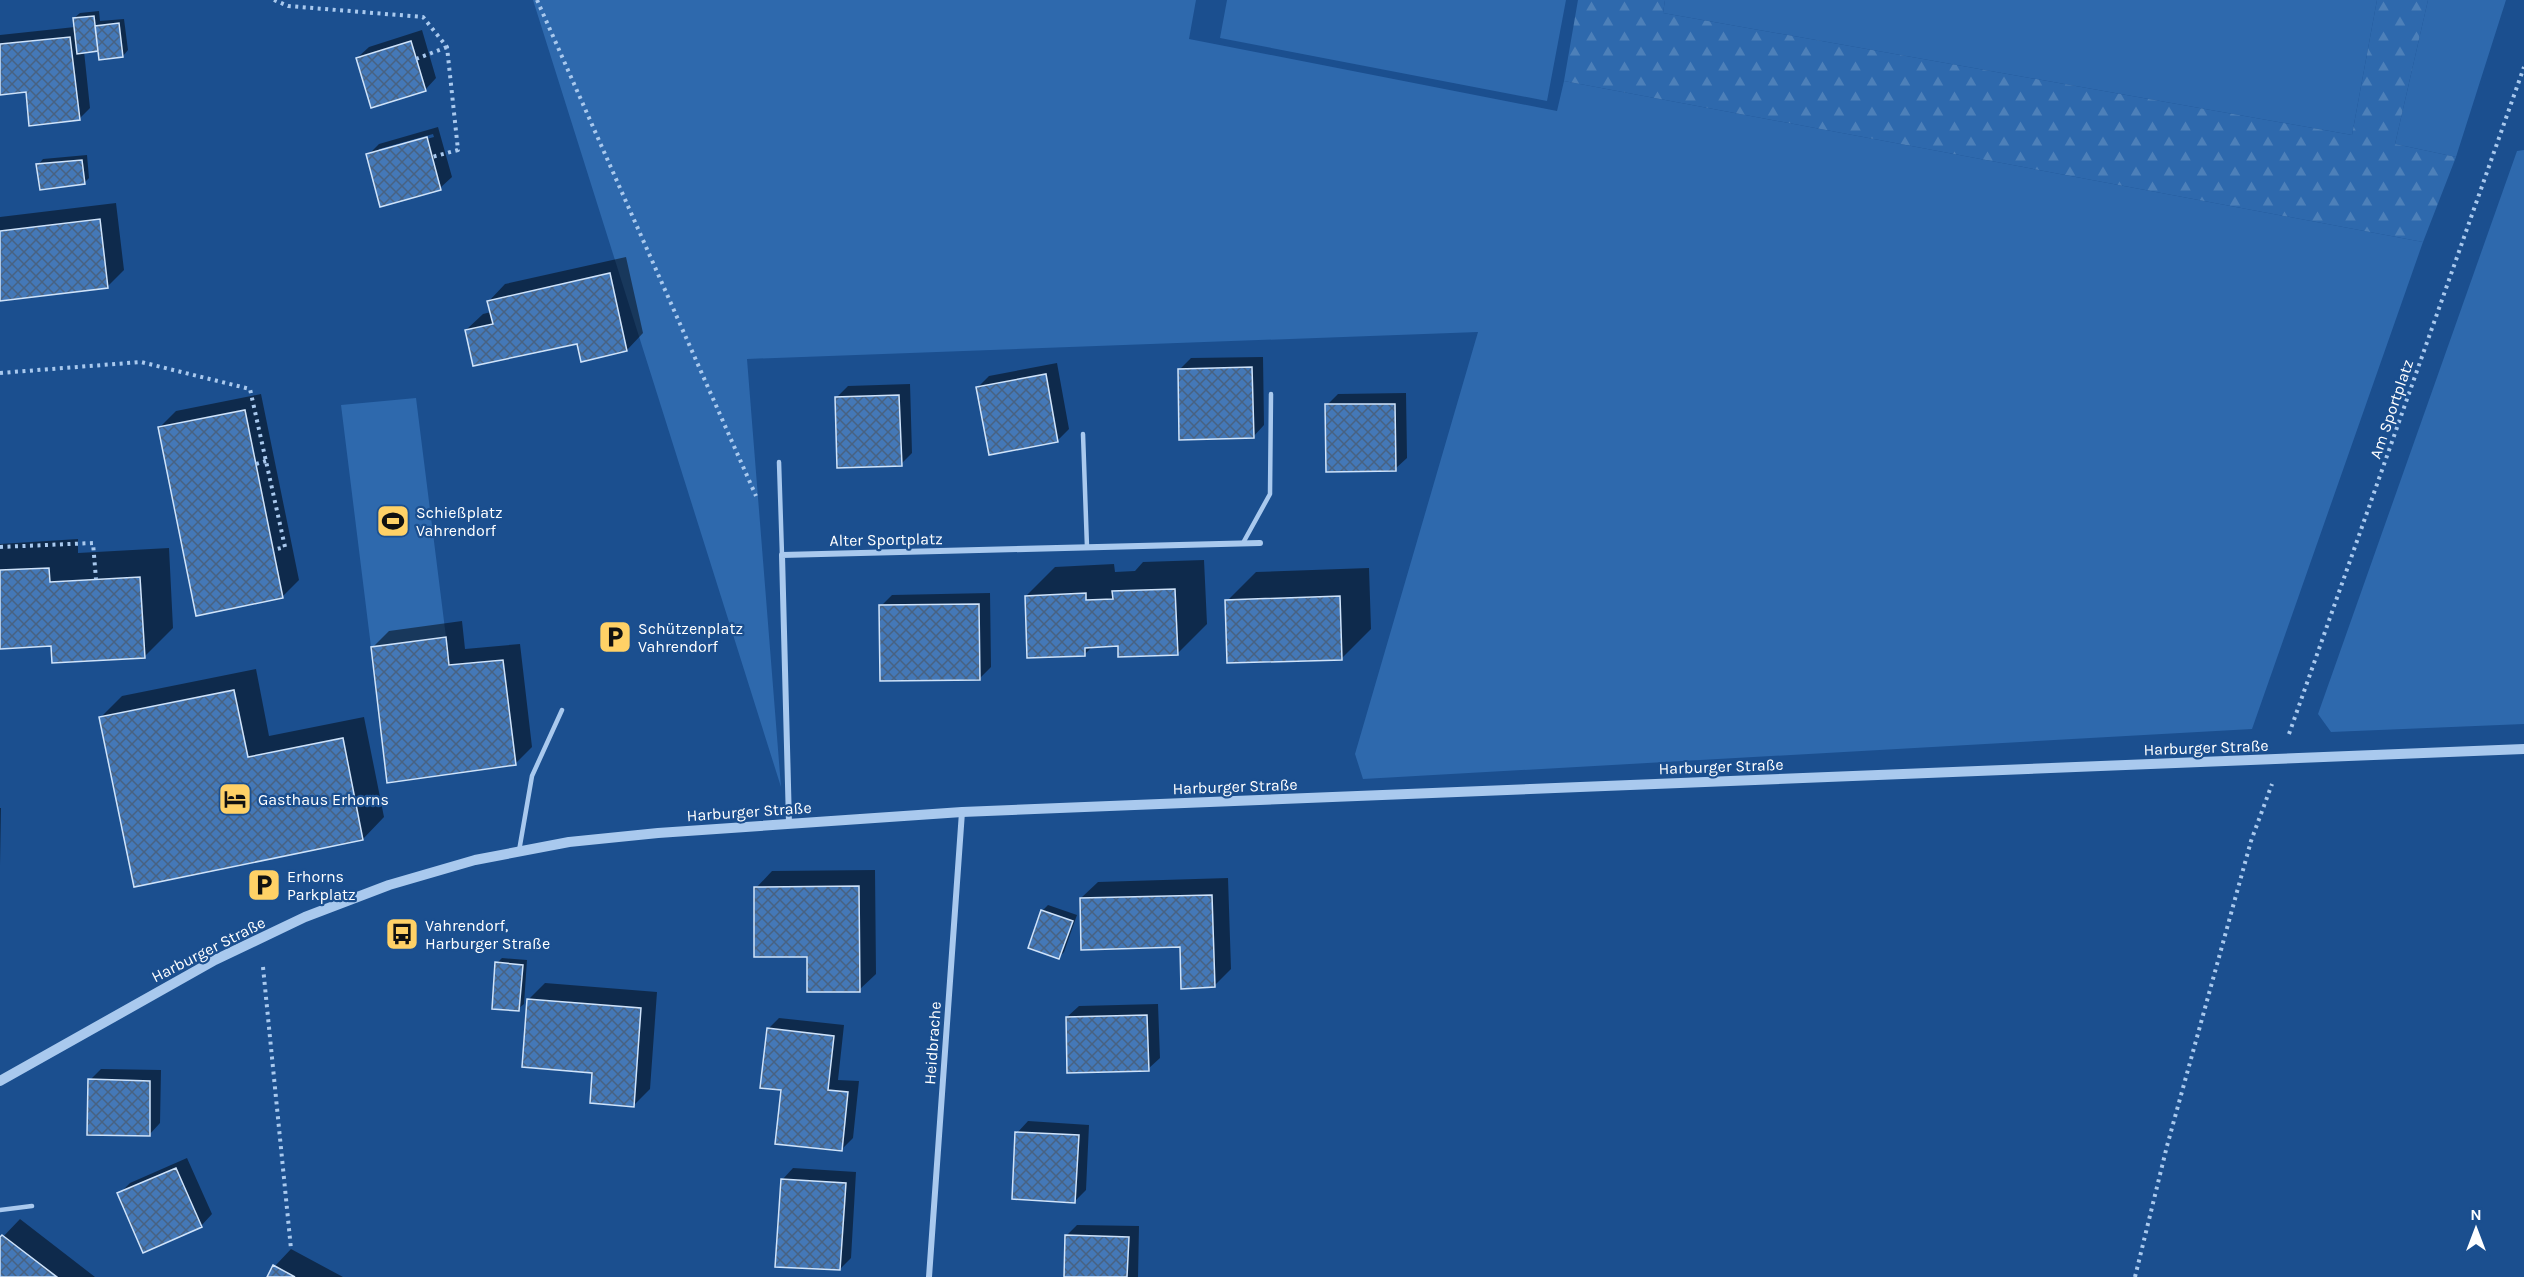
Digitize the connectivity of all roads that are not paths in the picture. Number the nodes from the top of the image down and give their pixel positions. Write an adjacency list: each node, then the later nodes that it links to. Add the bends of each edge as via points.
1 (1271, 394): 4 (lane, via 1270,494)
2 (1083, 434): 6 (lane)
3 (779, 462): 7 (lane)
4 (1243, 543): 5 (street, Alter Sportplatz); 6 (street, Alter Sportplatz)
5 (1260, 543)
6 (1087, 547): 7 (street, Alter Sportplatz)
7 (782, 555): 11 (street)
8 (562, 710): 12 (lane, via 532,776)
9 (2524, 749): 10 (street, Harburger Straße)
10 (962, 812): 11 (street, Harburger Straße); 16 (street, Heidbrache)
11 (789, 823): 12 (street, Harburger Straße, via 580,840)
12 (519, 851): 13 (street, Harburger Straße, via 389,885 305,917 215,960)
13 (0, 1081)
14 (32, 1206): 15 (lane)
15 (0, 1210)
16 (929, 1277)

